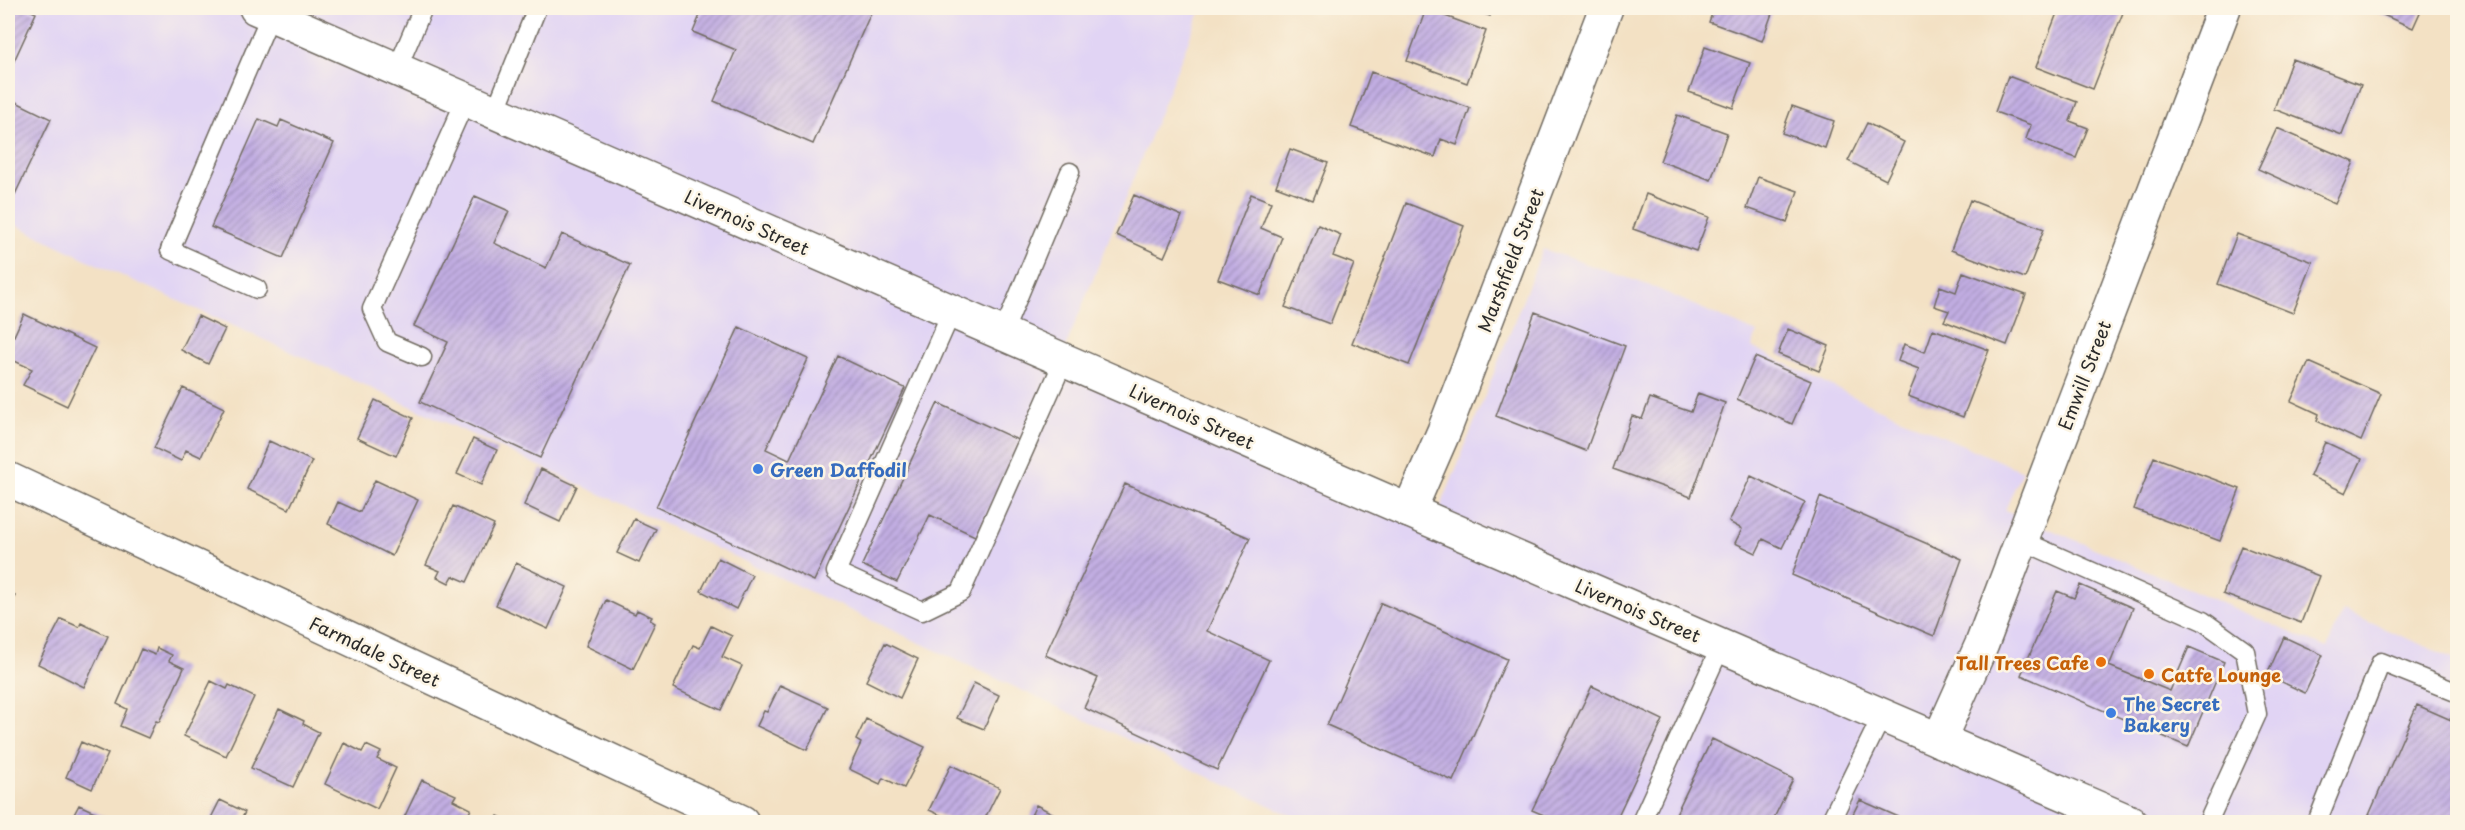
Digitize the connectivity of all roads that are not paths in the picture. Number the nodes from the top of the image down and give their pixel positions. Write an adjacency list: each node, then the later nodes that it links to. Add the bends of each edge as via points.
1 (423, 8): 6 (lane)
2 (537, 8): 7 (lane)
3 (1606, 8): 15 (street, Marshfield Street, via 1448,422)
4 (2224, 8): 16 (street, Emwill Street)
5 (263, 11): 6 (street, Livernois Street); 9 (lane, via 170,250)
6 (397, 69): 7 (street, Livernois Street)
7 (481, 106): 10 (street, Livernois Street); 12 (lane, via 372,309 387,342)
8 (1070, 172): 11 (lane)
9 (257, 289)
10 (952, 311): 11 (street, Livernois Street); 13 (lane, via 836,572 922,611 961,592)
11 (1002, 333): 13 (street, Livernois Street)
12 (422, 357)
13 (1064, 360): 15 (street, Livernois Street)
14 (8, 479): 21 (street, Farmdale Street)
15 (1409, 511): 17 (street, Livernois Street)
16 (2021, 540): 20 (street, Emwill Street, via 1974,663); 25 (lane, via 2203,621 2245,651 2257,714)
17 (1721, 646): 19 (street, Livernois Street); 22 (lane)
18 (2457, 693): 26 (lane, via 2381,662)
19 (1882, 716): 20 (street, Livernois Street); 23 (lane)
20 (1939, 740): 24 (street, Livernois Street)
21 (742, 822)
22 (1641, 822)
23 (1830, 822)
24 (2130, 822)
25 (2208, 822)
26 (2317, 822)

